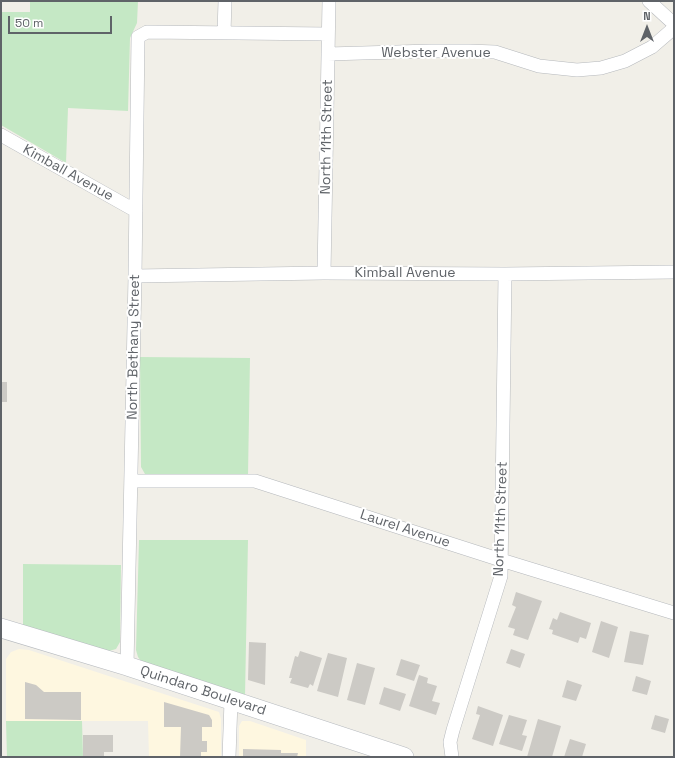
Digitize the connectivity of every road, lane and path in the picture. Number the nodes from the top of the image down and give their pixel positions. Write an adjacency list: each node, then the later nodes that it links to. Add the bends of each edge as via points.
1 (225, 1): 6 (street)
2 (329, 1): 7 (street, North 11th Street)
3 (649, 1): 4 (street)
4 (674, 24)
5 (674, 28): 8 (street, Webster Avenue, via 652,46 624,61 601,68 577,70 539,66 495,52)
6 (224, 33): 7 (street); 10 (street, North Bethany Street, via 146,32 138,37)
7 (328, 34): 8 (street, North 11th Street)
8 (328, 54): 12 (street, North 11th Street)
9 (1, 135): 10 (street, Kimball Avenue)
10 (136, 211): 14 (street, North Bethany Street)
11 (674, 272): 13 (street, Kimball Avenue)
12 (324, 273): 13 (street, Kimball Avenue); 14 (street, Kimball Avenue)
13 (505, 274): 16 (street, North 11th Street)
14 (135, 276): 15 (street, North Bethany Street)
15 (132, 481): 16 (street, Laurel Avenue, via 254,481); 19 (street, North Bethany Street)
16 (502, 560): 17 (street, Laurel Avenue); 23 (street, North 11th Street, via 501,576 453,730 450,742)
17 (674, 613)
18 (1, 628): 19 (main road, Quindaro Boulevard)
19 (127, 666): 20 (main road, Quindaro Boulevard)
20 (231, 701): 21 (street); 22 (main road, Quindaro Boulevard)
21 (229, 757)
22 (404, 757)
23 (452, 757)

